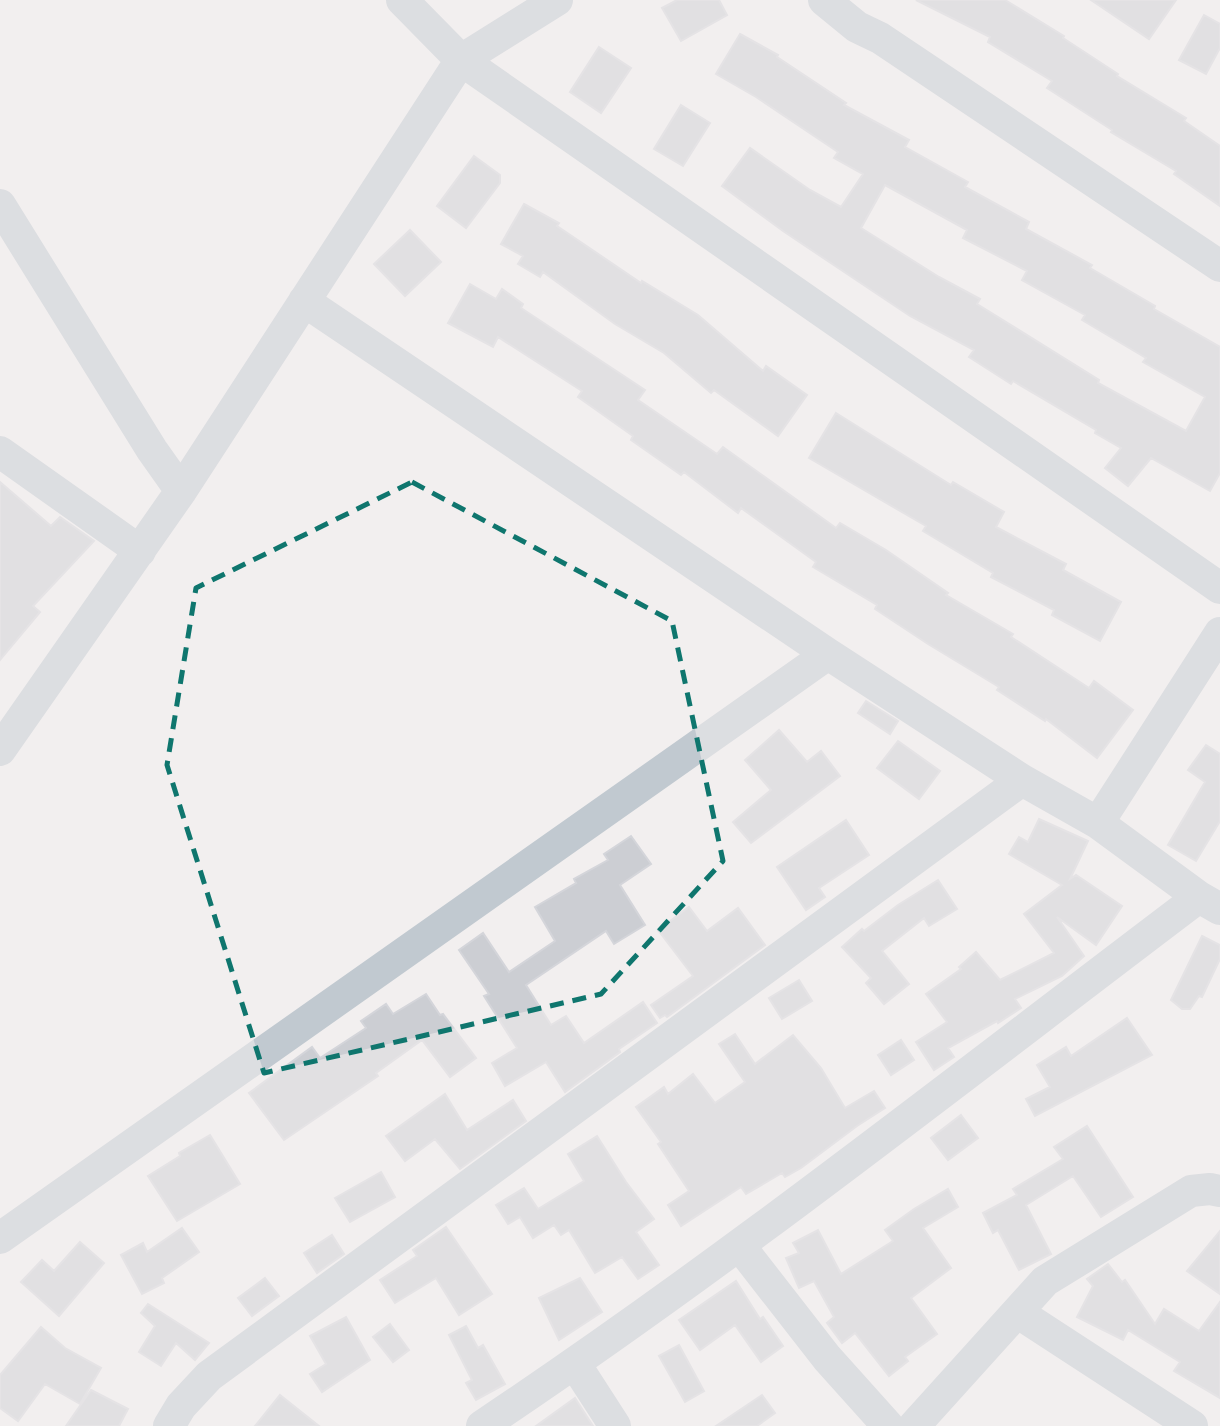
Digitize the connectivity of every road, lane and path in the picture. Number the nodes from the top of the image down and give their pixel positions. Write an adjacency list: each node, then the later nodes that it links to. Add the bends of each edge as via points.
1 (402, 0): 4 (street)
2 (557, 0): 4 (street)
3 (824, 0): 6 (street, via 857,27)
4 (461, 60): 7 (street); 11 (street)
5 (0, 205): 9 (street)
6 (1220, 266)
7 (304, 301): 9 (street); 13 (street)
8 (0, 452): 10 (street)
9 (181, 492): 10 (street)
10 (140, 551): 14 (street)
11 (1220, 587)
12 (1220, 633): 16 (street)
13 (828, 654): 15 (street); 19 (street)
14 (0, 750)
15 (1022, 780): 16 (street); 23 (street, via 209,1377)
16 (1098, 823): 17 (street)
17 (1209, 903): 20 (street)
18 (1220, 1191): 21 (street, via 1191,1191 1045,1281)
19 (0, 1238)
20 (739, 1245): 22 (street); 26 (street, via 827,1358)
21 (1017, 1312): 27 (street); 28 (street)
22 (575, 1364): 24 (street); 25 (street)
23 (169, 1426)
24 (482, 1426)
25 (615, 1426)
26 (888, 1426)
27 (914, 1426)
28 (1192, 1426)

